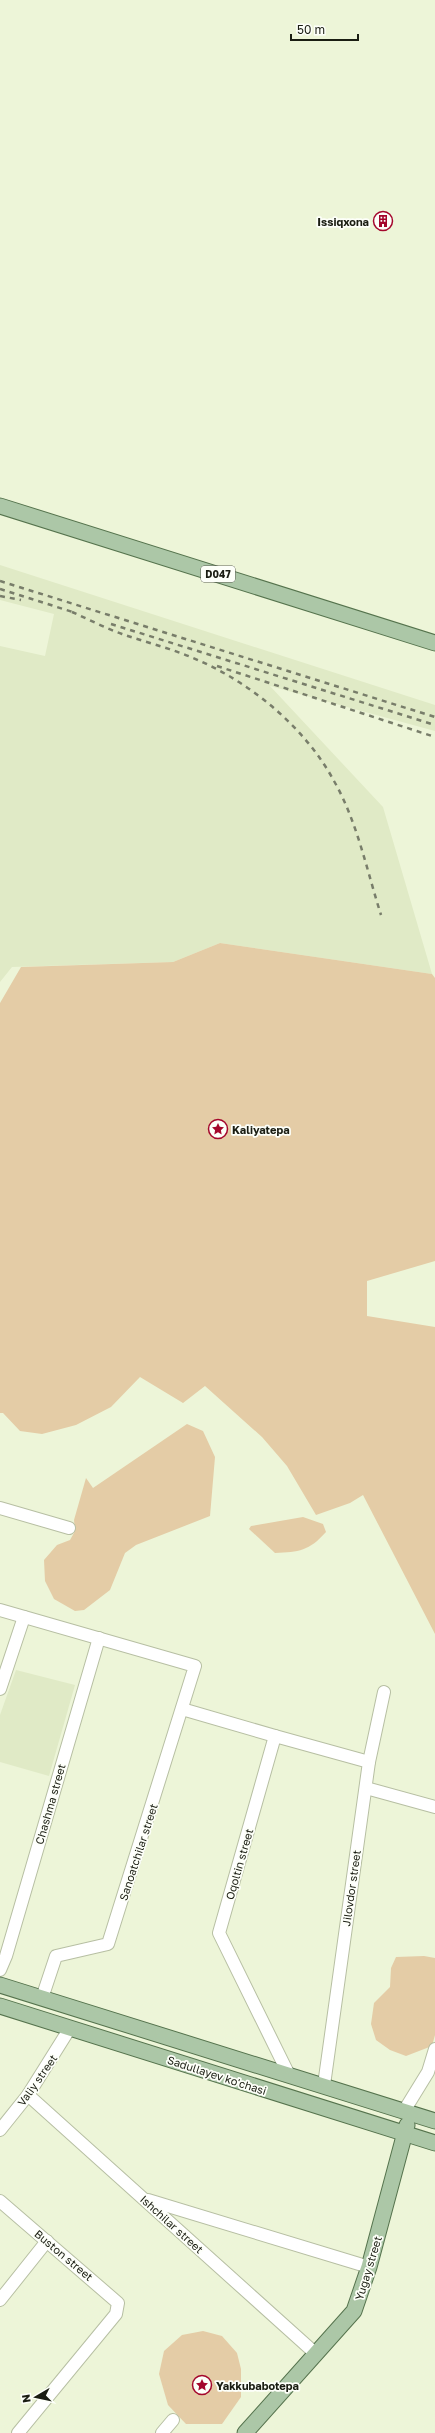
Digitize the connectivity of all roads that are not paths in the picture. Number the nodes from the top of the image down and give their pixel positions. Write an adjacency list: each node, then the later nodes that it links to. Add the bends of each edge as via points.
1 (0, 506): 2 (main road, D047)
2 (435, 643)
3 (0, 1508): 4 (street)
4 (69, 1528)
5 (0, 1610): 6 (street)
6 (24, 1617): 7 (street); 8 (street)
7 (98, 1638): 10 (street, Sanoatchilar street, via 195,1666); 15 (street, Chashma street)
8 (0, 1689)
9 (384, 1692): 12 (street, Jilovdor street)
10 (182, 1709): 11 (street); 17 (street, Sanoatchilar street, via 108,1944 56,1956)
11 (275, 1736): 12 (street); 21 (street, Oqoltin street, via 219,1933)
12 (369, 1762): 13 (street, Jilovdor street)
13 (366, 1788): 14 (street); 22 (street, Jilovdor street)
14 (435, 1807)
15 (0, 1970)
16 (0, 1985): 17 (main road, Sadullayev ko'chasi)
17 (42, 1998): 21 (main road, Sadullayev ko'chasi)
18 (0, 2006): 19 (main road, Sadullayev ko'chasi)
19 (70, 2028): 23 (street, Valiy street); 27 (main road, Sadullayev ko'chasi)
20 (435, 2049): 24 (street, via 428,2072)
21 (289, 2075): 22 (main road, Sadullayev ko'chasi)
22 (324, 2085): 24 (main road, Sadullayev ko'chasi)
23 (28, 2095): 26 (street, Valiy street); 29 (street, Ishchilar street)
24 (407, 2112): 25 (main road, Sadullayev ko'chasi); 27 (main road, Yugay street)
25 (435, 2121)
26 (0, 2130)
27 (406, 2134): 28 (main road, Sadullayev ko'chasi); 32 (main road, Yugay street)
28 (435, 2143)
29 (145, 2199): 32 (street); 34 (street, Ishchilar street)
30 (0, 2201): 31 (street, Buston street)
31 (47, 2241): 33 (street); 36 (street, Buston street, via 118,2303 116,2314)
32 (369, 2268): 34 (main road, Yugay street, via 354,2311)
33 (0, 2300)
34 (316, 2354): 38 (main road, Yugay street)
35 (173, 2420): 37 (street)
36 (18, 2433)
37 (162, 2433)
38 (245, 2433)

